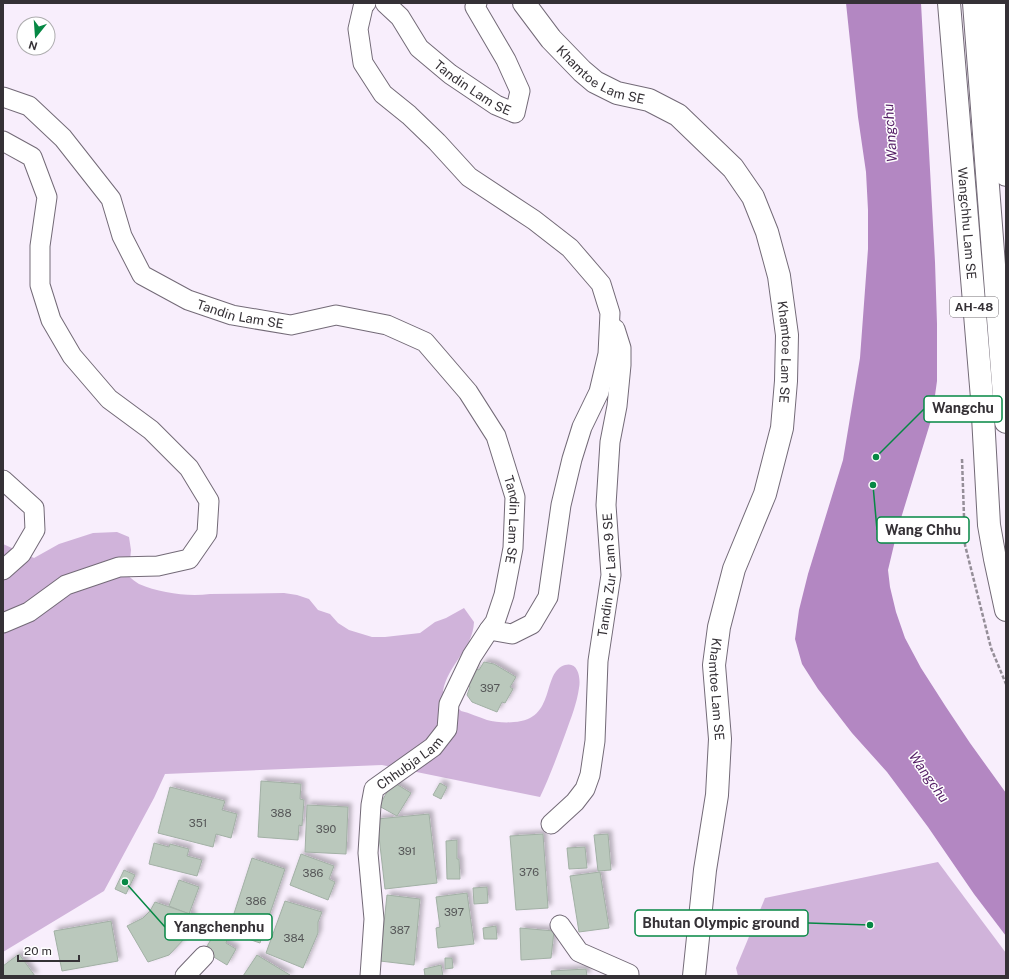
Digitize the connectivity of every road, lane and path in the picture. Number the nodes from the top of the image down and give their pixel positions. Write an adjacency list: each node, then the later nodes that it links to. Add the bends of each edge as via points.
1 (366, 3): 11 (street, via 358,29 363,62 383,94 438,142 469,177 534,220 570,248 601,284)
2 (385, 3): 3 (street, Tandin Lam SE, via 400,17 419,48 450,74 496,105 515,113 520,91 506,60 475,7)
3 (477, 3)
4 (524, 3): 24 (main road, Khamtoe Lam SE, via 551,39 595,82 617,93 649,100 678,115 733,168 752,197 767,232 779,276 787,335 782,428 765,494 734,569 719,626 714,666 720,739 717,795 705,870)
5 (949, 3): 15 (main road, Wangchhu Lam SE / AH-48, via 990,525 994,559)
6 (974, 3): 12 (main road, Wangchhu Lam SE / AH-48)
7 (994, 3): 10 (main road)
8 (3, 97): 17 (street, Tandin Lam SE, via 29,106 63,138 111,200 122,236 142,276 188,300 232,315 291,325 336,315 386,325 425,342 468,392 496,436 515,497 512,555 504,595 495,622)
9 (3, 140): 16 (street, via 32,157 47,197 40,246 40,285 51,320 61,338 72,356 109,399 151,430 189,468 208,501 207,533 189,559 158,566 120,568 66,585 29,612)
10 (1006, 175)
11 (610, 313): 17 (street, via 608,354 600,392 582,427 572,459 561,506 548,597 532,624 512,634); 18 (street, Tandin Zur Lam 9 SE, via 621,348 621,365 610,442 606,505 611,575 598,661 596,741 585,789 576,802)
12 (1006, 422)
13 (3, 480): 14 (street, via 34,508 36,530 21,554)
14 (3, 570)
15 (1006, 610)
16 (3, 623)
17 (489, 630): 22 (street, Chhubja Lam, via 472,656 449,704 446,729 433,747 374,789 368,853 374,919)
18 (551, 824)
19 (560, 925): 23 (street, via 579,952)
20 (204, 956): 21 (street)
21 (186, 976)
22 (370, 976)
23 (630, 976)
24 (694, 976)

